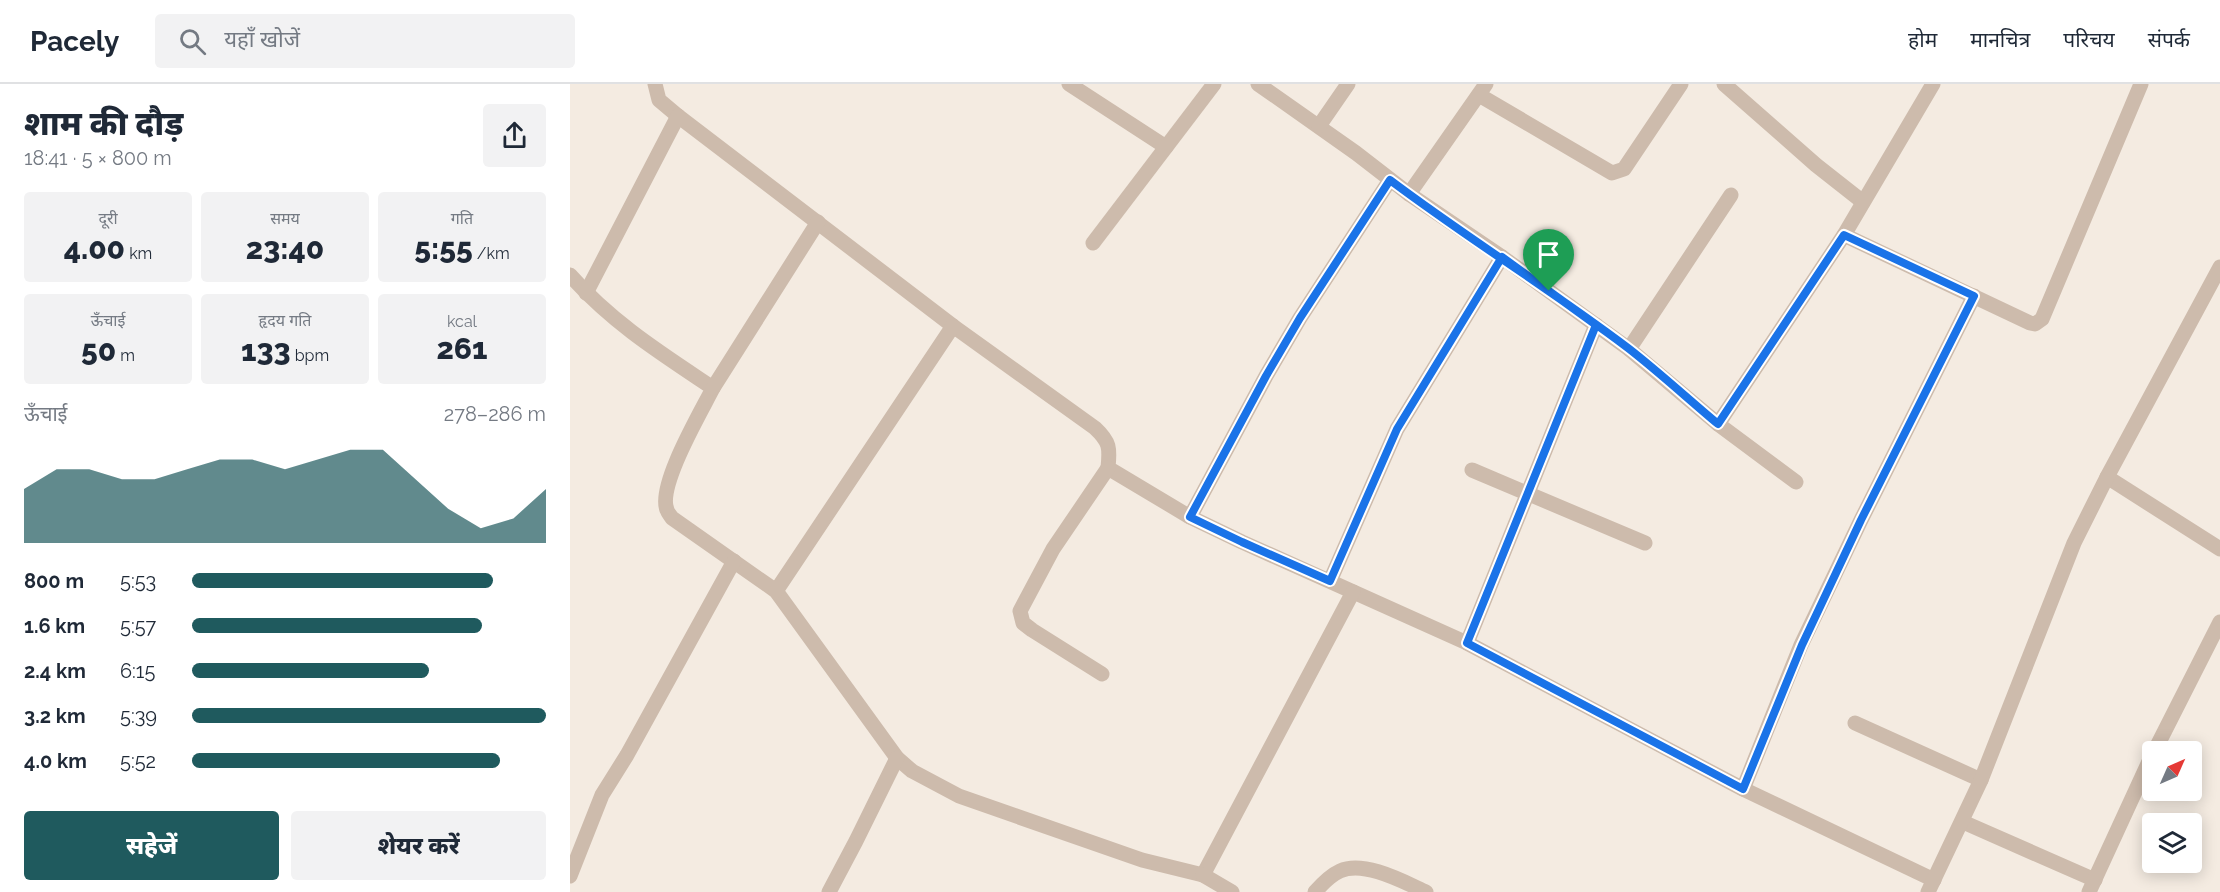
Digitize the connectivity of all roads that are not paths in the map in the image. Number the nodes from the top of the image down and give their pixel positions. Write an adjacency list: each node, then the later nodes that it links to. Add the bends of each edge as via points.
1 (655, 84): 11 (street, via 659,100)
2 (1069, 84): 13 (street)
3 (1214, 84): 13 (street)
4 (1258, 84): 12 (street)
5 (1348, 84): 12 (street)
6 (1681, 84): 10 (street, via 1624,169 1612,173)
7 (1933, 84): 17 (street)
8 (2141, 84): 25 (street, via 2043,319 2030,323)
9 (1731, 86): 17 (street, via 1816,165)
10 (1482, 89): 15 (street)
11 (678, 116): 18 (street); 24 (street)
12 (1319, 126): 14 (street)
13 (1166, 147): 20 (street)
14 (1390, 180): 15 (street); 36 (street, via 1300,318)
15 (1409, 194): 21 (street)
16 (1731, 195): 28 (street)
17 (1863, 202): 19 (street)
18 (818, 222): 27 (street); 29 (street)
19 (1844, 235): 25 (street); 30 (street)
20 (1093, 243)
21 (1502, 257): 26 (street); 40 (street, via 1397,429)
22 (2220, 267): 33 (street)
23 (570, 275): 24 (street)
24 (586, 293): 29 (street, via 648,345)
25 (1974, 296): 51 (street, via 1802,645)
26 (1596, 325): 28 (street); 35 (street)
27 (952, 326): 31 (street, via 1095,428 1108,442); 41 (street)
28 (1629, 349): 30 (street)
29 (713, 388): 39 (street, via 673,467 666,490 666,509 672,518)
30 (1718, 424): 34 (street)
31 (1108, 468): 36 (street); 45 (street, via 1053,549 1020,611 1023,623 1032,630)
32 (1472, 470): 35 (street)
33 (2107, 477): 38 (street); 50 (street, via 2074,543)
34 (1796, 482)
35 (1528, 494): 37 (street); 44 (street)
36 (1190, 517): 40 (street)
37 (1645, 543)
38 (2220, 549)
39 (734, 561): 41 (street); 54 (street, via 602,795)
40 (1330, 581): 42 (street)
41 (776, 591): 48 (street)
42 (1353, 592): 44 (street); 53 (street)
43 (2220, 622): 47 (street)
44 (1467, 643): 51 (street)
45 (1102, 674)
46 (1855, 723): 50 (street)
47 (2159, 741)
48 (897, 758): 53 (street, via 912,771 959,796 1142,860); 57 (street)
49 (2142, 777): 56 (street)
50 (1981, 780): 52 (street)
51 (1743, 789): 55 (street)
52 (1963, 822): 55 (street); 56 (street)
53 (1203, 875): 58 (street)
54 (570, 876)
55 (1931, 886)
56 (2092, 886)
57 (829, 892)
58 (1232, 892)
59 (1315, 892): 60 (street, via 1341,870 1361,868)
60 (1426, 892)

